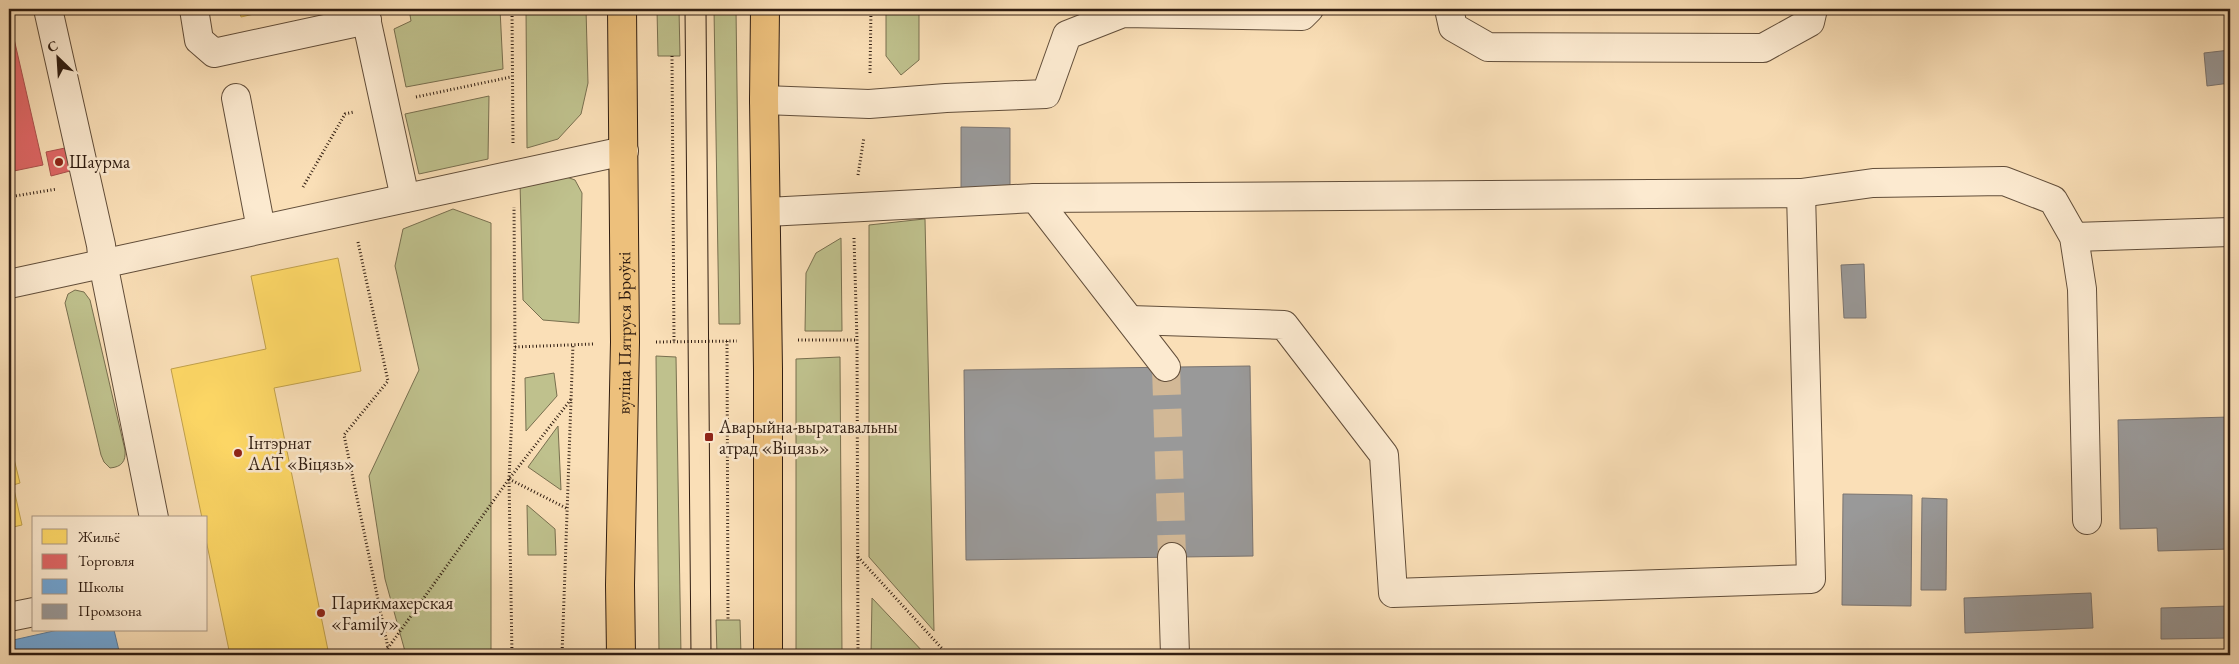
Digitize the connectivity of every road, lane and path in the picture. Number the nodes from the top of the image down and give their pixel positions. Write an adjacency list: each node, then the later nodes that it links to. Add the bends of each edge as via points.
1 (48, 9): 15 (lane)
2 (194, 9): 9 (lane, via 200,40 214,53)
3 (512, 9): 14 (path)
4 (622, 9): 13 (main road, вуліца Пятруся Броўкі)
5 (765, 9): 12 (main road)
6 (1309, 9): 12 (lane, via 1302,16 1123,13 1067,35 1046,94 869,104)
7 (1449, 9): 8 (lane, via 1453,27 1488,47 1753,48 1763,48 1810,22)
8 (1814, 9)
9 (366, 14): 18 (lane)
10 (672, 56): 31 (path)
11 (236, 98): 22 (lane)
12 (764, 100): 21 (main road)
13 (624, 152): 14 (lane); 30 (main road, вуліца Пятруся Броўкі)
14 (514, 175): 18 (lane); 33 (path)
15 (87, 183): 17 (path); 25 (lane)
16 (1801, 193): 19 (lane); 24 (lane, via 1873,183 2004,181 2053,200); 27 (lane, via 1811,579 1392,593 1384,455 1284,325)
17 (9, 197)
18 (404, 198): 20 (lane)
19 (1035, 198): 21 (lane); 27 (lane)
20 (351, 210): 22 (lane); 45 (path, via 388,381 344,435)
21 (767, 212): 28 (main road)
22 (262, 229): 25 (lane)
23 (2230, 232): 24 (lane)
24 (2074, 236): 39 (lane, via 2082,289)
25 (103, 263): 26 (lane); 38 (lane)
26 (9, 284)
27 (1130, 320): 34 (lane)
28 (768, 340): 29 (path); 40 (path, via 857,340); 50 (main road)
29 (727, 341): 31 (path); 44 (path)
30 (625, 342): 31 (path); 32 (path); 49 (main road, вуліца Пятруся Броўкі)
31 (674, 342)
32 (573, 344): 33 (path); 35 (path)
33 (515, 347): 36 (path)
34 (1166, 367)
35 (572, 398): 36 (path); 37 (path)
36 (509, 480): 37 (path); 45 (path); 47 (path)
37 (568, 509): 48 (path)
38 (154, 516)
39 (2087, 520)
40 (858, 557): 51 (path); 52 (path)
41 (1172, 557): 53 (lane)
42 (32, 612): 43 (lane)
43 (9, 617)
44 (728, 620)
45 (388, 648): 46 (path)
46 (386, 655)
47 (512, 655)
48 (562, 655)
49 (621, 655)
50 (768, 655)
51 (858, 655)
52 (948, 655)
53 (1175, 655)

